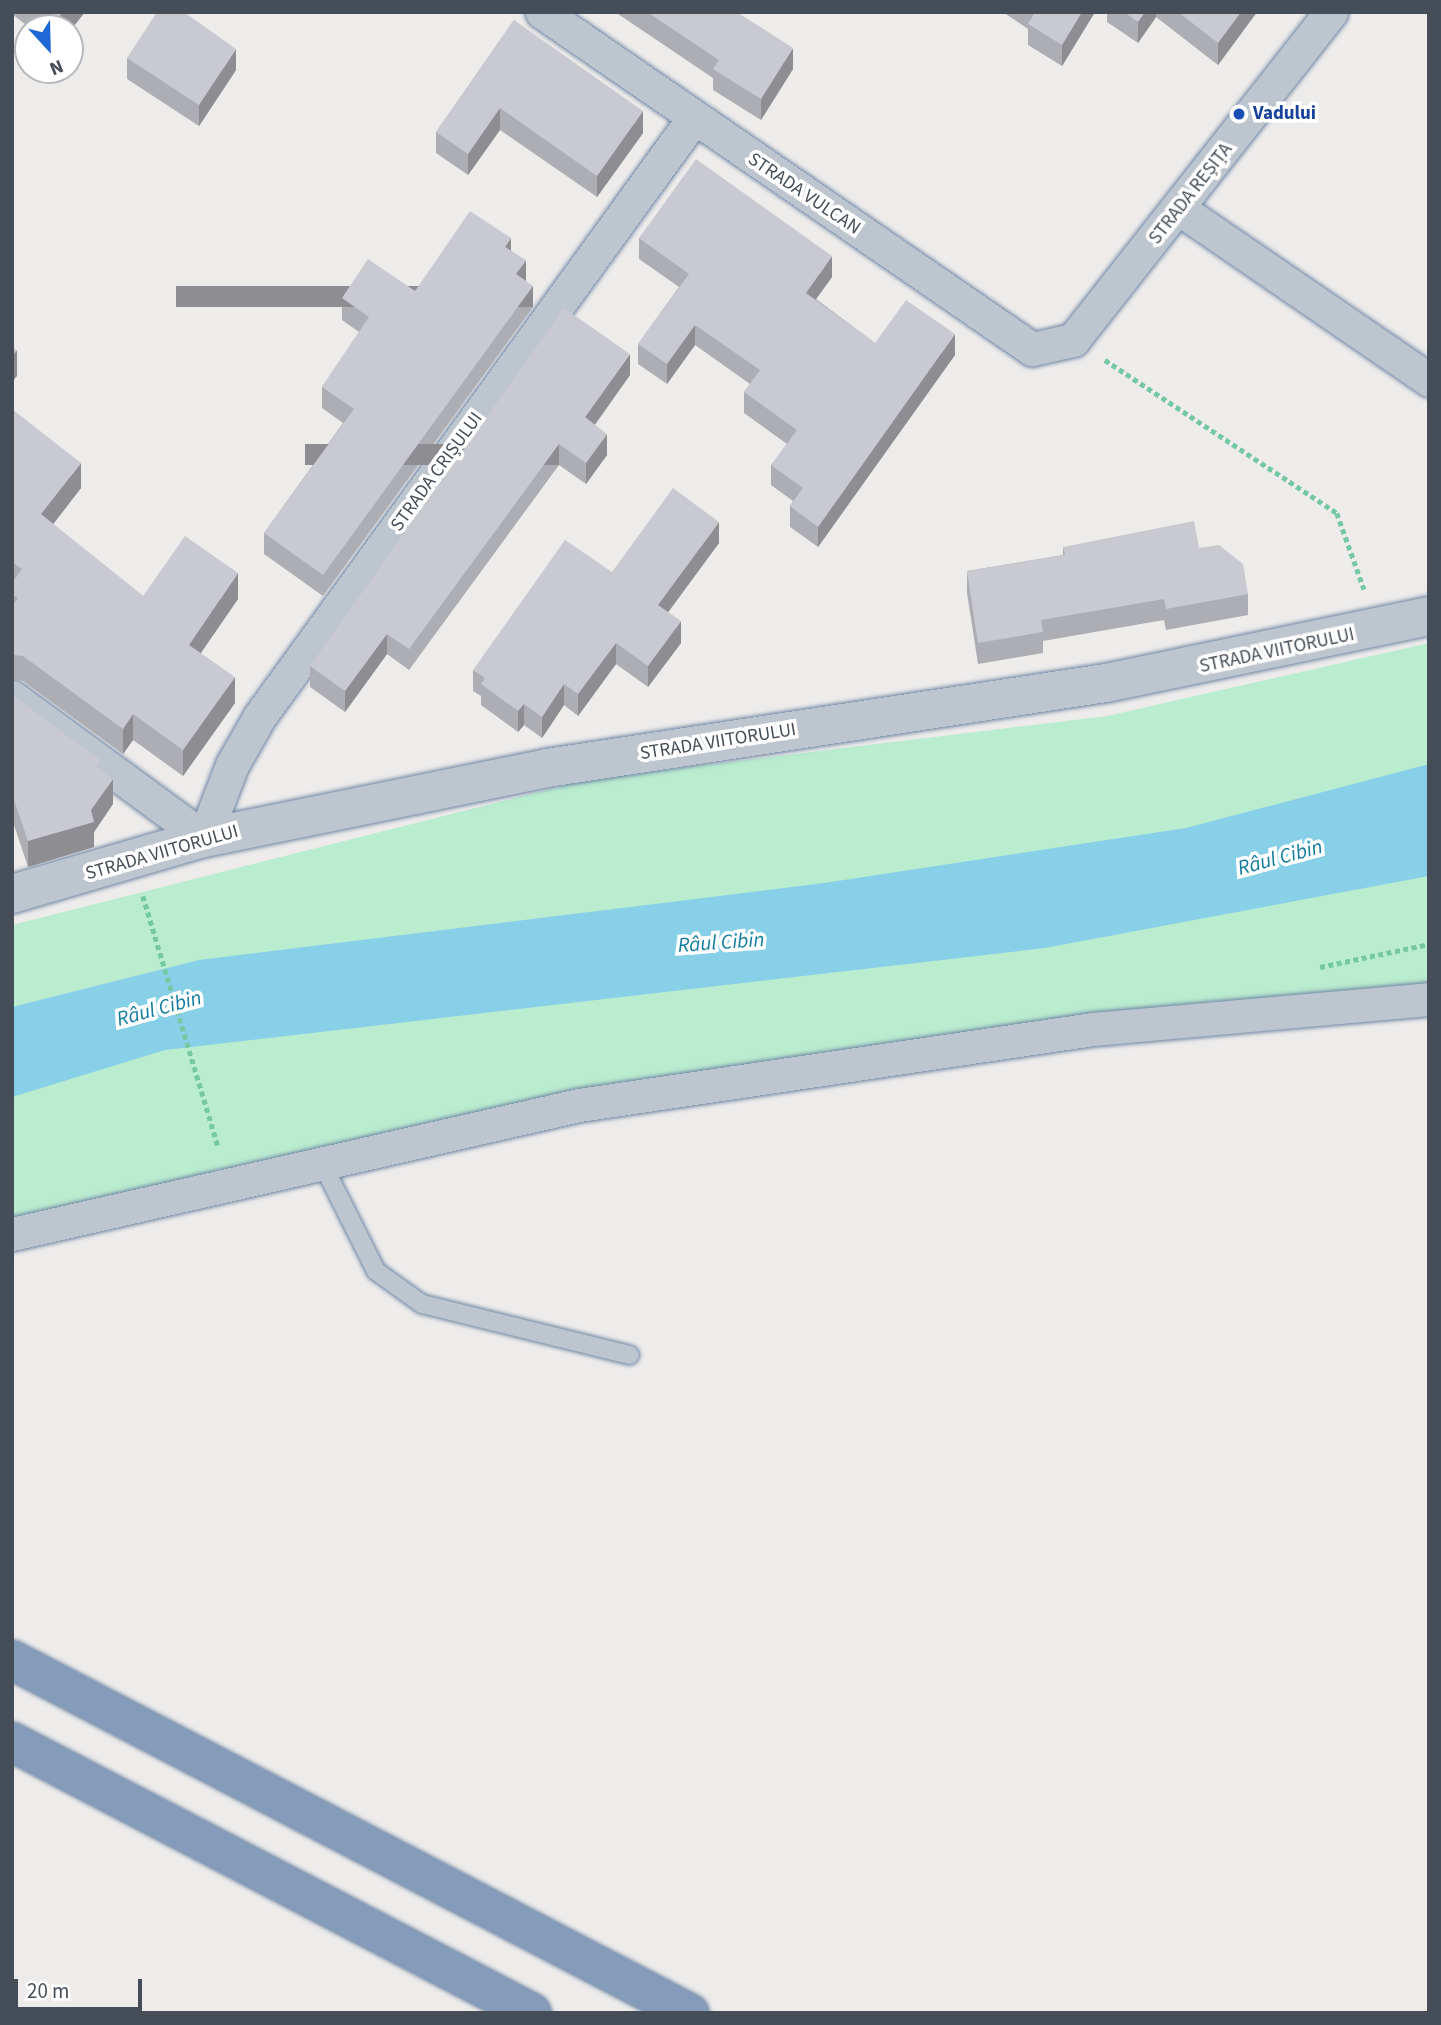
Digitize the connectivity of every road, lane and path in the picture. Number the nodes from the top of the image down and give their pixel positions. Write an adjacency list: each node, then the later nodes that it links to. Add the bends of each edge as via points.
1 (542, 12): 3 (street, STRADA VULCAN)
2 (1330, 13): 4 (street, STRADA REȘIȚA)
3 (693, 119): 5 (street, STRADA VULCAN, via 1032,349); 10 (street, STRADA CRIȘULUI, via 260,716 232,765)
4 (1181, 210): 5 (street, STRADA REȘIȚA); 6 (street)
5 (1073, 340): 8 (path, via 1337,513)
6 (1429, 380)
7 (1429, 616): 8 (street, STRADA VIITORULUI)
8 (1378, 630): 10 (street, STRADA VIITORULUI, via 1106,683 547,768)
9 (12, 697): 10 (street)
10 (204, 838): 11 (street, STRADA VIITORULUI)
11 (12, 894)
12 (145, 900): 14 (path)
13 (1429, 999): 15 (street, via 1093,1029 592,1103)
14 (218, 1146)
15 (323, 1165): 16 (street); 17 (lane, via 376,1271 422,1304)
16 (12, 1234)
17 (630, 1355)
18 (12, 1660): 21 (highway)
19 (12, 1742): 20 (highway)
20 (532, 2013)
21 (689, 2013)

